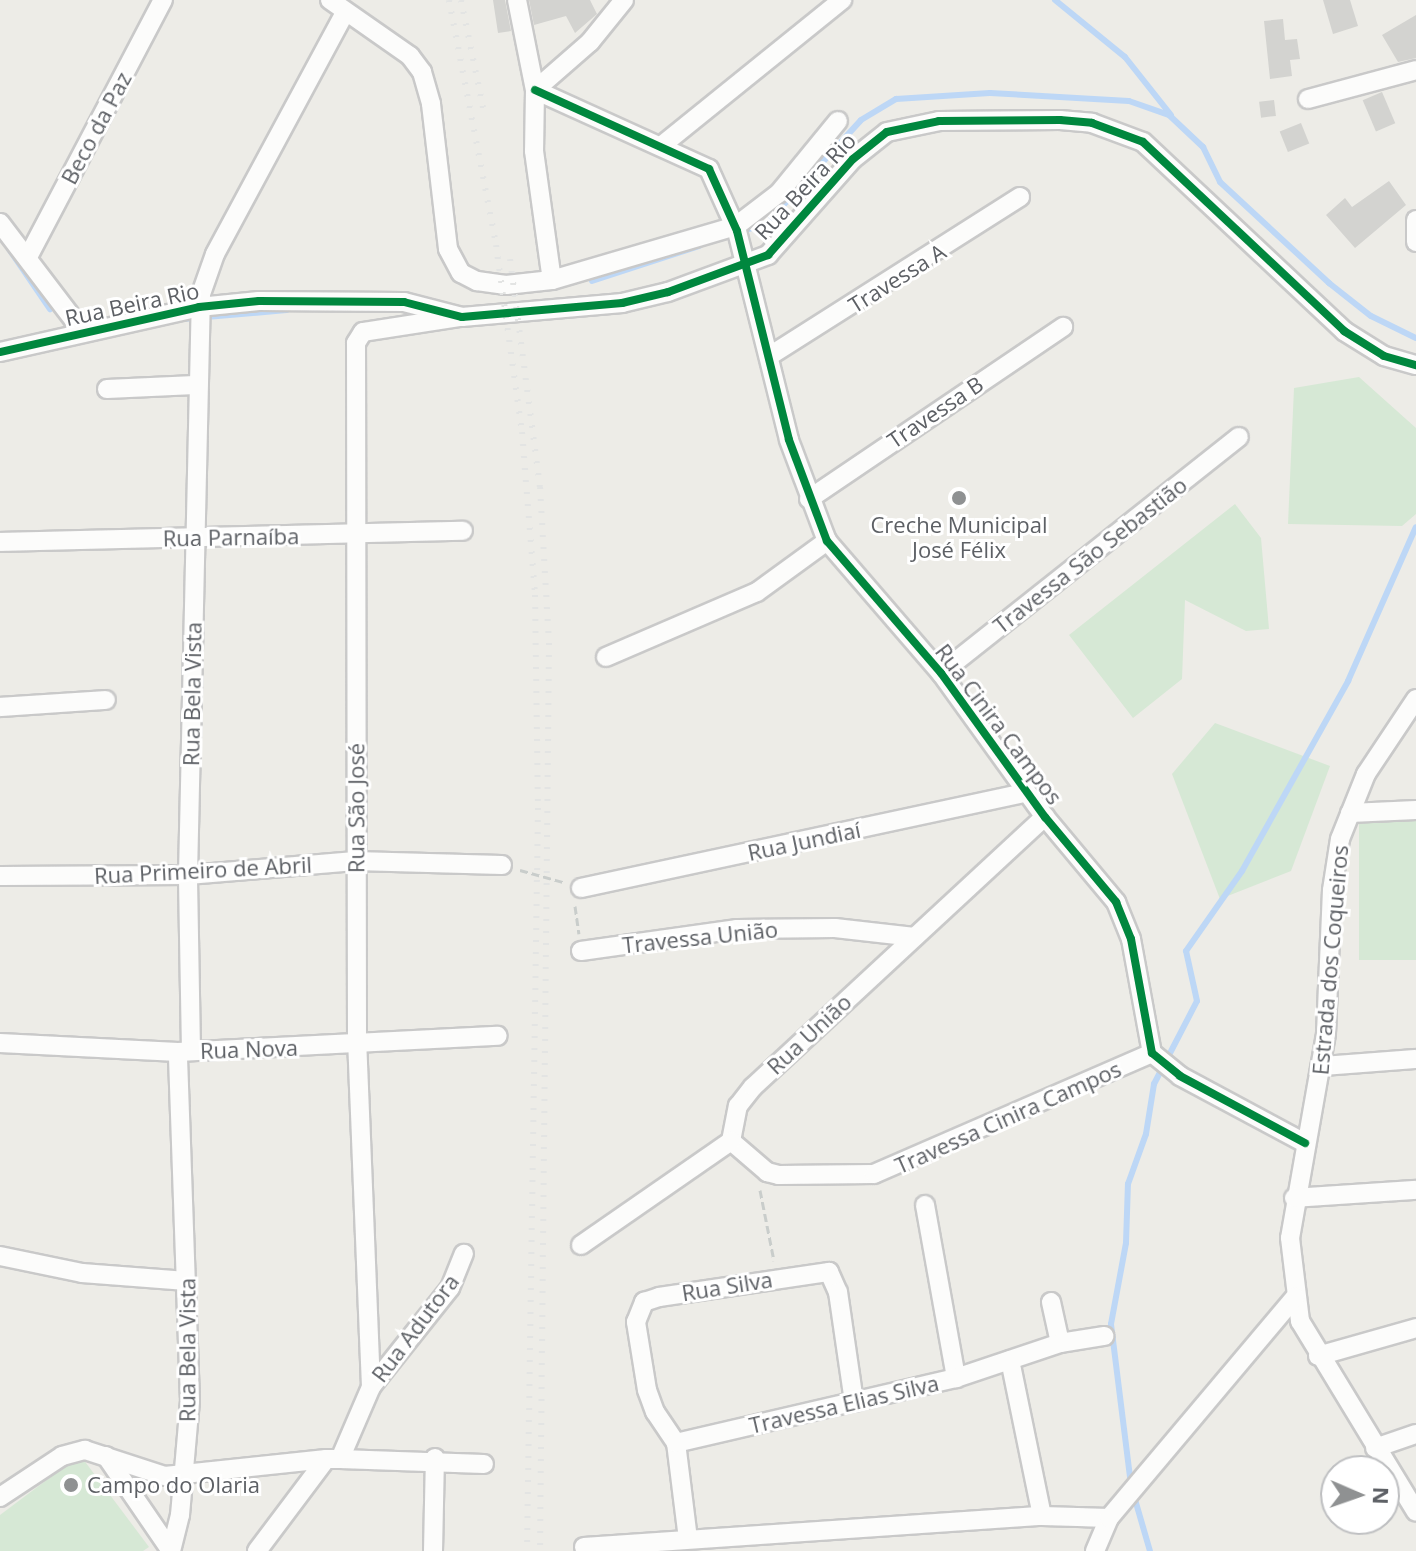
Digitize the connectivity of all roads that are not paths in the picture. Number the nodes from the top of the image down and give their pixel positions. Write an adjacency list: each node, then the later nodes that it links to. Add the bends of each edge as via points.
1 (163, 0): 17 (street, Beco da Paz)
2 (330, 0): 6 (street)
3 (517, 0): 8 (street)
4 (624, 0): 8 (street, via 590,42)
5 (842, 0): 11 (street)
6 (345, 13): 19 (street, via 410,56 422,72 454,265 468,278 491,284); 20 (street, via 215,254)
7 (1416, 70): 9 (street)
8 (535, 90): 11 (street, Rua Cinira Campos); 19 (street, via 534,151)
9 (1308, 99)
10 (838, 121): 15 (street, via 779,193)
11 (661, 146): 15 (street, Rua Cinira Campos, via 709,169)
12 (1020, 197): 25 (street, Travessa A)
13 (1416, 220): 16 (street)
14 (0, 223): 17 (street)
15 (736, 229): 18 (street, Rua Cinira Campos); 19 (street)
16 (1416, 242)
17 (29, 255): 23 (street)
18 (745, 260): 21 (street, Rua Beira Rio, via 622,303); 25 (street, Rua Cinira Campos); 26 (street, Rua Beira Rio, via 783,243 853,159 887,132 939,121 1092,123 1119,130 1161,155 1344,331 1384,356)
19 (552, 280)
20 (199, 310): 21 (street, Rua Beira Rio, via 404,302); 23 (street, Rua Beira Rio); 27 (street, Rua Bela Vista)
21 (462, 317): 32 (street, Rua São José, via 356,337)
22 (1063, 327): 30 (street, Travessa B)
23 (83, 332): 24 (street, Rua Beira Rio)
24 (0, 352)
25 (771, 355): 30 (street, Rua Cinira Campos, via 789,440)
26 (1416, 365)
27 (195, 385): 28 (street); 33 (street, Rua Bela Vista)
28 (107, 389)
29 (1239, 437): 37 (street, Travessa São Sebastião)
30 (809, 499): 34 (street, Rua Cinira Campos)
31 (463, 531): 32 (street, Rua Parnaíba)
32 (358, 536): 33 (street, Rua Parnaíba); 45 (street, Rua São José)
33 (195, 537): 35 (street, Rua Parnaíba); 47 (street, Rua Bela Vista)
34 (827, 541): 36 (street, via 757,592); 37 (street, Rua Cinira Campos)
35 (0, 542)
36 (606, 657)
37 (941, 673): 41 (street, Rua Cinira Campos)
38 (1416, 699): 43 (street, Estrada dos Coqueiros, via 1366,774)
39 (106, 700): 40 (street)
40 (0, 707)
41 (1026, 793): 44 (street, Rua Cinira Campos); 49 (street, Rua Jundiaí)
42 (1416, 810): 43 (street)
43 (1350, 813): 58 (street, Estrada dos Coqueiros, via 1335,865 1331,990)
44 (1045, 817): 50 (street, Rua União); 56 (street, Rua Cinira Campos, via 1106,887 1125,918)
45 (355, 861): 46 (street, Rua Primeiro de Abril); 47 (street, Rua Primeiro de Abril); 54 (street, Rua São José)
46 (502, 865)
47 (188, 875): 48 (street, Rua Primeiro de Abril); 55 (street, Rua Bela Vista)
48 (0, 876)
49 (577, 887)
50 (914, 937): 51 (street, Travessa União, via 835,928 737,929); 59 (street, Rua União, via 753,1087 738,1106)
51 (581, 951)
52 (498, 1036): 54 (street, Rua Nova)
53 (0, 1043): 55 (street, Rua Nova)
54 (357, 1044): 55 (street, Rua Nova); 76 (street, Rua São José)
55 (185, 1051): 67 (street, Rua Bela Vista)
56 (1155, 1057): 59 (street, Travessa Cinira Campos, via 874,1174 818,1179 767,1172); 60 (street, via 1180,1076)
57 (1416, 1059): 58 (street)
58 (1322, 1066): 60 (street, Estrada dos Coqueiros)
59 (731, 1141): 64 (street)
60 (1305, 1143): 62 (street, Estrada dos Coqueiros)
61 (1416, 1190): 62 (street)
62 (1294, 1198): 68 (street, Estrada dos Coqueiros)
63 (925, 1205): 75 (street)
64 (581, 1245)
65 (464, 1254): 76 (street, Rua Adutora, via 450,1288)
66 (0, 1256): 67 (street, via 82,1273)
67 (187, 1281): 85 (street, Rua Bela Vista, via 190,1401)
68 (1295, 1297): 73 (street, Estrada dos Coqueiros, via 1300,1321); 89 (street)
69 (1051, 1302): 72 (street)
70 (1416, 1328): 73 (street)
71 (1104, 1336): 72 (street, Travessa Elias Silva)
72 (1060, 1343): 74 (street, Travessa Elias Silva)
73 (1318, 1356): 80 (street, Estrada dos Coqueiros)
74 (1010, 1360): 75 (street, Travessa Elias Silva); 88 (street)
75 (956, 1378): 77 (street, Travessa Elias Silva)
76 (371, 1387): 83 (street, Rua Adutora)
77 (854, 1402): 79 (street, Travessa Elias Silva); 79 (street, Rua Silva, via 835,1278 820,1271 659,1297 637,1310 647,1390)
78 (1416, 1434): 80 (street)
79 (676, 1443): 90 (street)
80 (1375, 1448): 87 (street, Estrada dos Coqueiros)
81 (106, 1456): 85 (street, via 152,1474); 86 (street, via 85,1450 62,1456); 92 (street)
82 (435, 1458): 83 (street); 84 (street); 94 (street)
83 (333, 1459): 85 (street); 93 (street, Rua Adutora)
84 (484, 1464)
85 (183, 1477): 92 (street, Rua Bela Vista)
86 (0, 1497)
87 (1416, 1512)
88 (1042, 1516): 89 (street); 90 (street)
89 (1109, 1518): 95 (street)
90 (688, 1539): 91 (street)
91 (584, 1547)
92 (171, 1551)
93 (257, 1551)
94 (433, 1551)
95 (1095, 1551)

